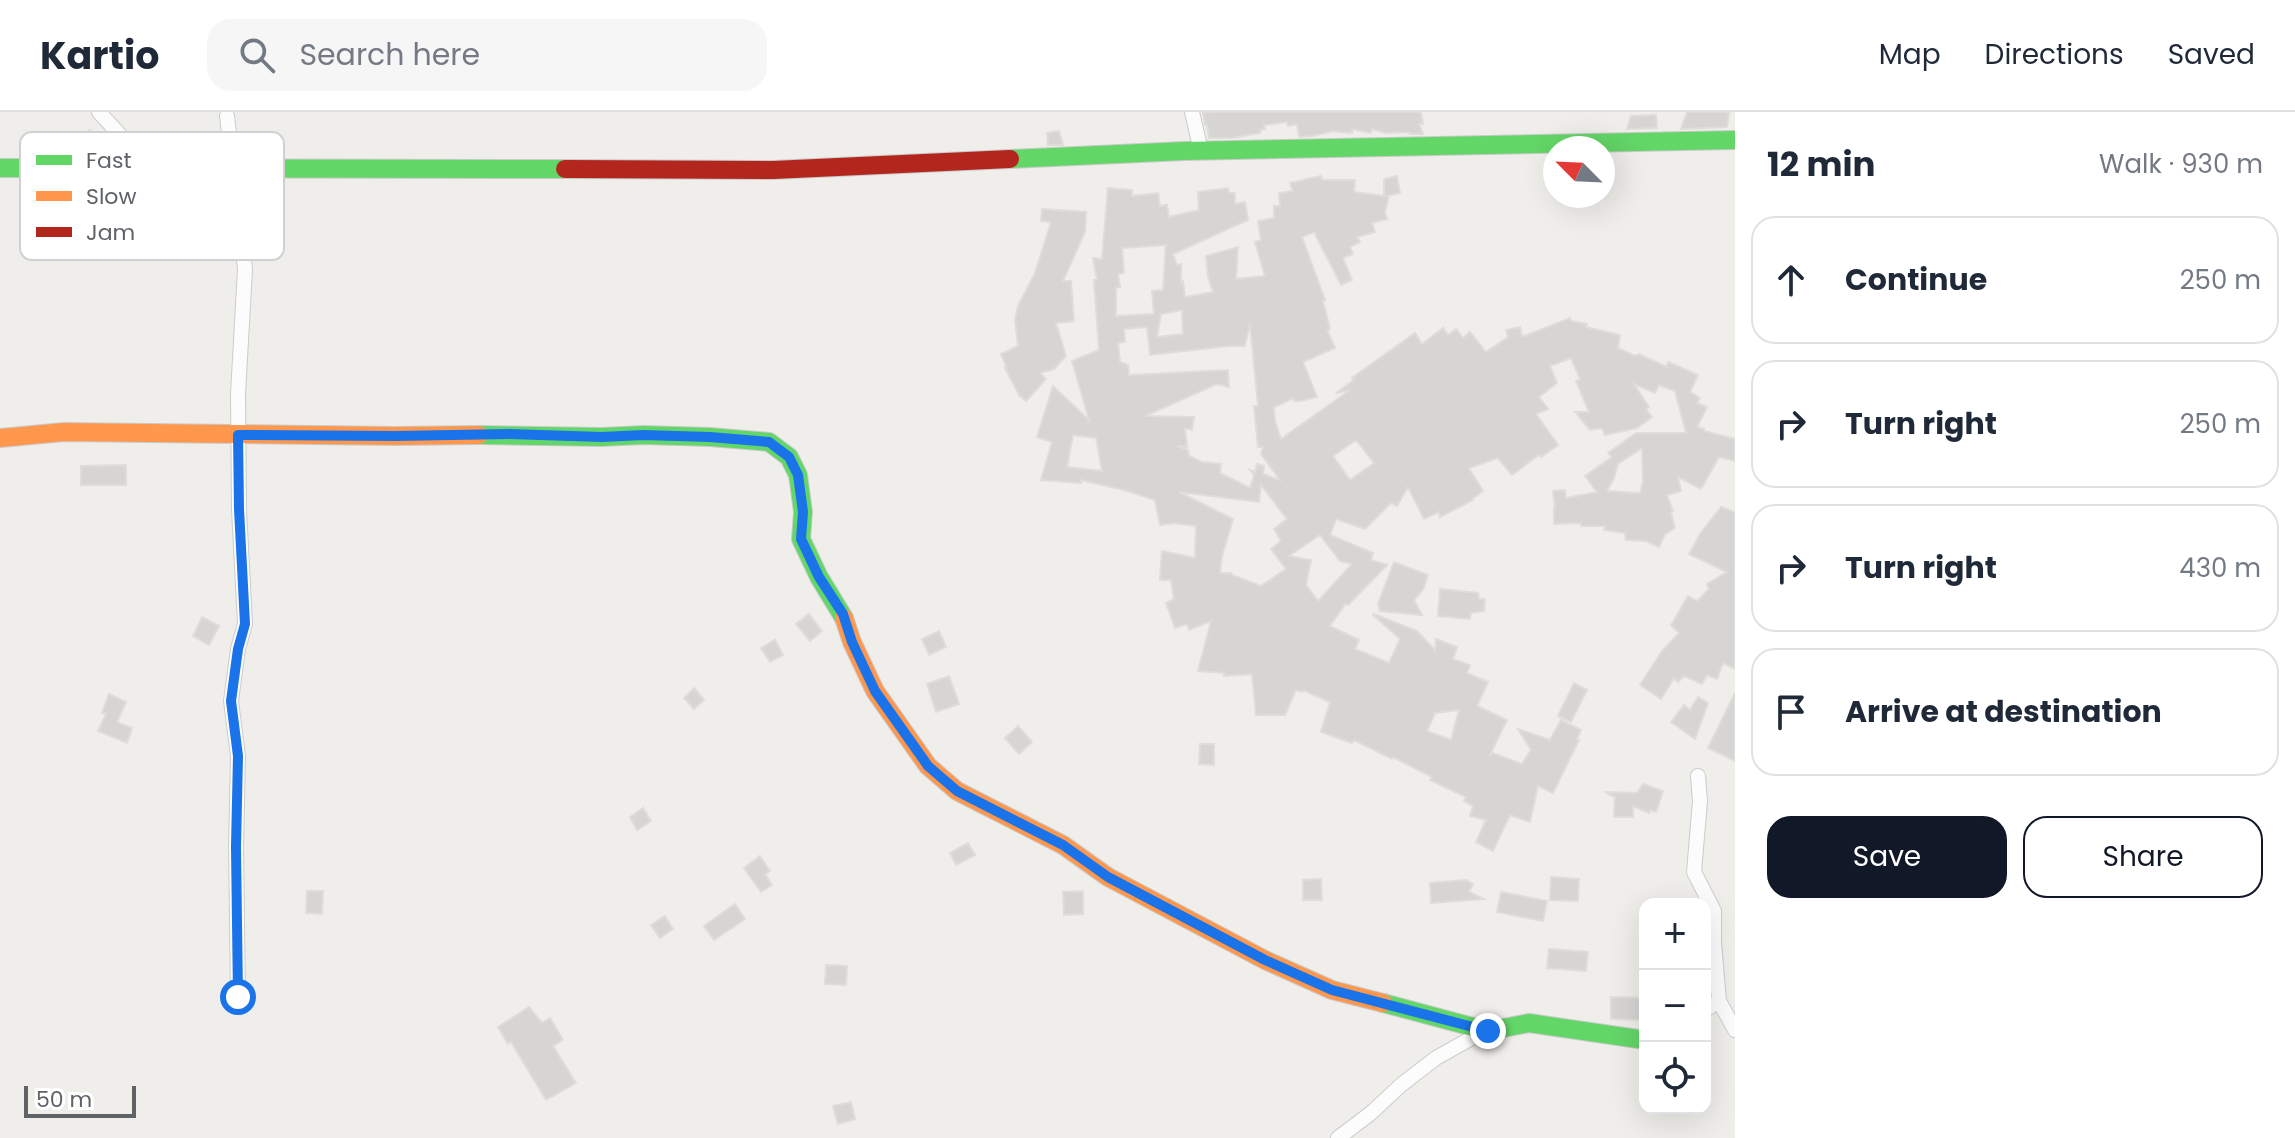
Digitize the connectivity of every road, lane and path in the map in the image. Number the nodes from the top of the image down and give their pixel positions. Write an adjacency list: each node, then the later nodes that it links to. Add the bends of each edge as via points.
1 (99, 112): 4 (street)
2 (1192, 112): 7 (street)
3 (227, 116): 5 (street)
4 (117, 132)
5 (229, 132)
6 (1735, 140): 7 (street)
7 (1201, 151): 10 (street, via 773,170)
8 (0, 168): 9 (street)
9 (20, 168)
10 (284, 168)
11 (244, 260): 12 (street)
12 (238, 435): 13 (street, via 64,432); 15 (street, via 245,624 231,701 238,756); 18 (street, via 643,435 769,442 789,457 798,475 801,539 843,614 875,691 928,766 957,791 1265,960 1332,990)
13 (0, 438)
14 (1698, 776): 16 (street, via 1694,872 1714,911)
15 (238, 997)
16 (1719, 1001): 17 (street); 19 (street)
17 (1711, 1006)
18 (1486, 1030): 20 (street, via 1529,1023); 21 (street, via 1436,1058)
19 (1735, 1030)
20 (1639, 1039)
21 (1338, 1138)

